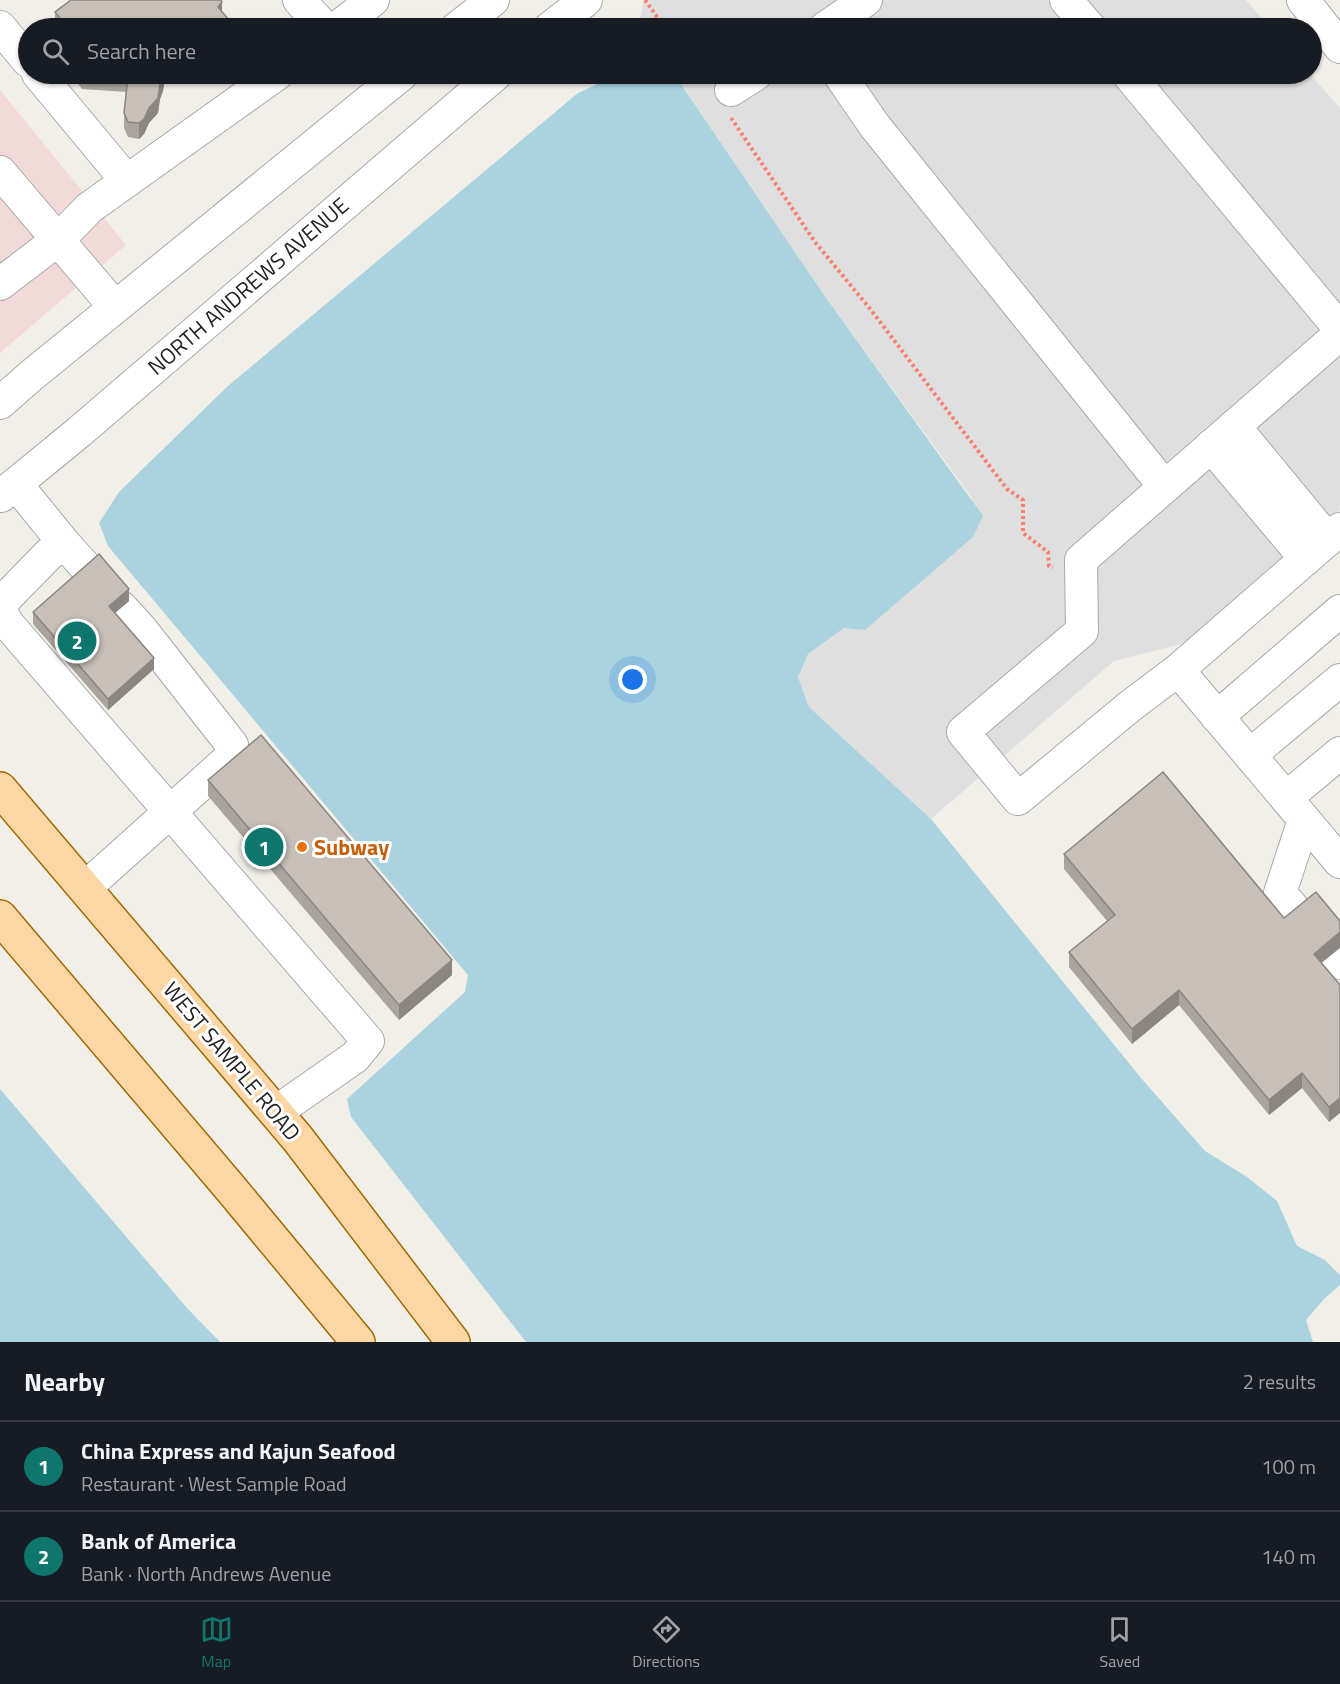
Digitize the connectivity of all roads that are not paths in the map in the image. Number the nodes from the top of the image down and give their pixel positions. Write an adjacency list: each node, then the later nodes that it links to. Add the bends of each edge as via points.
1 (299, 0): 8 (street)
2 (373, 0): 9 (street)
3 (493, 0): 10 (street)
4 (586, 0): 11 (street)
5 (866, 0): 12 (street)
6 (1066, 0): 13 (street)
7 (1303, 0): 14 (street)
8 (316, 18)
9 (350, 18)
10 (470, 18)
11 (563, 18)
12 (840, 18)
13 (1081, 18)
14 (1317, 18)
15 (1322, 24): 17 (street)
16 (0, 27): 18 (street)
17 (1340, 47)
18 (18, 49)
19 (46, 84): 26 (street)
20 (263, 84): 26 (street)
21 (390, 84): 29 (street)
22 (484, 84): 36 (street, NORTH ANDREWS AVENUE)
23 (846, 84): 35 (street, via 874,125)
24 (1136, 84): 30 (street)
25 (0, 172): 27 (street)
26 (127, 181): 27 (street, via 89,208)
27 (59, 239): 28 (street); 29 (street)
28 (0, 284)
29 (115, 307): 32 (street)
30 (1340, 329)
31 (1340, 334): 33 (street)
32 (0, 403)
33 (1234, 426): 34 (street); 37 (street)
34 (1210, 446): 35 (street); 37 (street)
35 (1164, 486): 40 (street, via 1081,560 1082,631 963,732 1018,798)
36 (8, 490): 46 (street, via 82,563 49,554 3,601 0,610)
37 (1325, 542): 40 (street)
38 (1340, 611): 42 (street)
39 (126, 613): 46 (street, via 232,745 230,758)
40 (1178, 670): 42 (street)
41 (1340, 680): 44 (street)
42 (1217, 717): 44 (street)
43 (1340, 753): 47 (street)
44 (1250, 755): 47 (street)
45 (0, 789): 48 (main road, WEST SAMPLE ROAD)
46 (171, 813): 48 (street); 51 (street, via 368,1041 355,1057)
47 (1319, 830): 50 (street, via 1280,893)
48 (85, 888): 51 (main road, WEST SAMPLE ROAD)
49 (0, 917): 52 (main road)
50 (1302, 918)
51 (276, 1112): 53 (main road, WEST SAMPLE ROAD)
52 (358, 1342)
53 (453, 1342)

